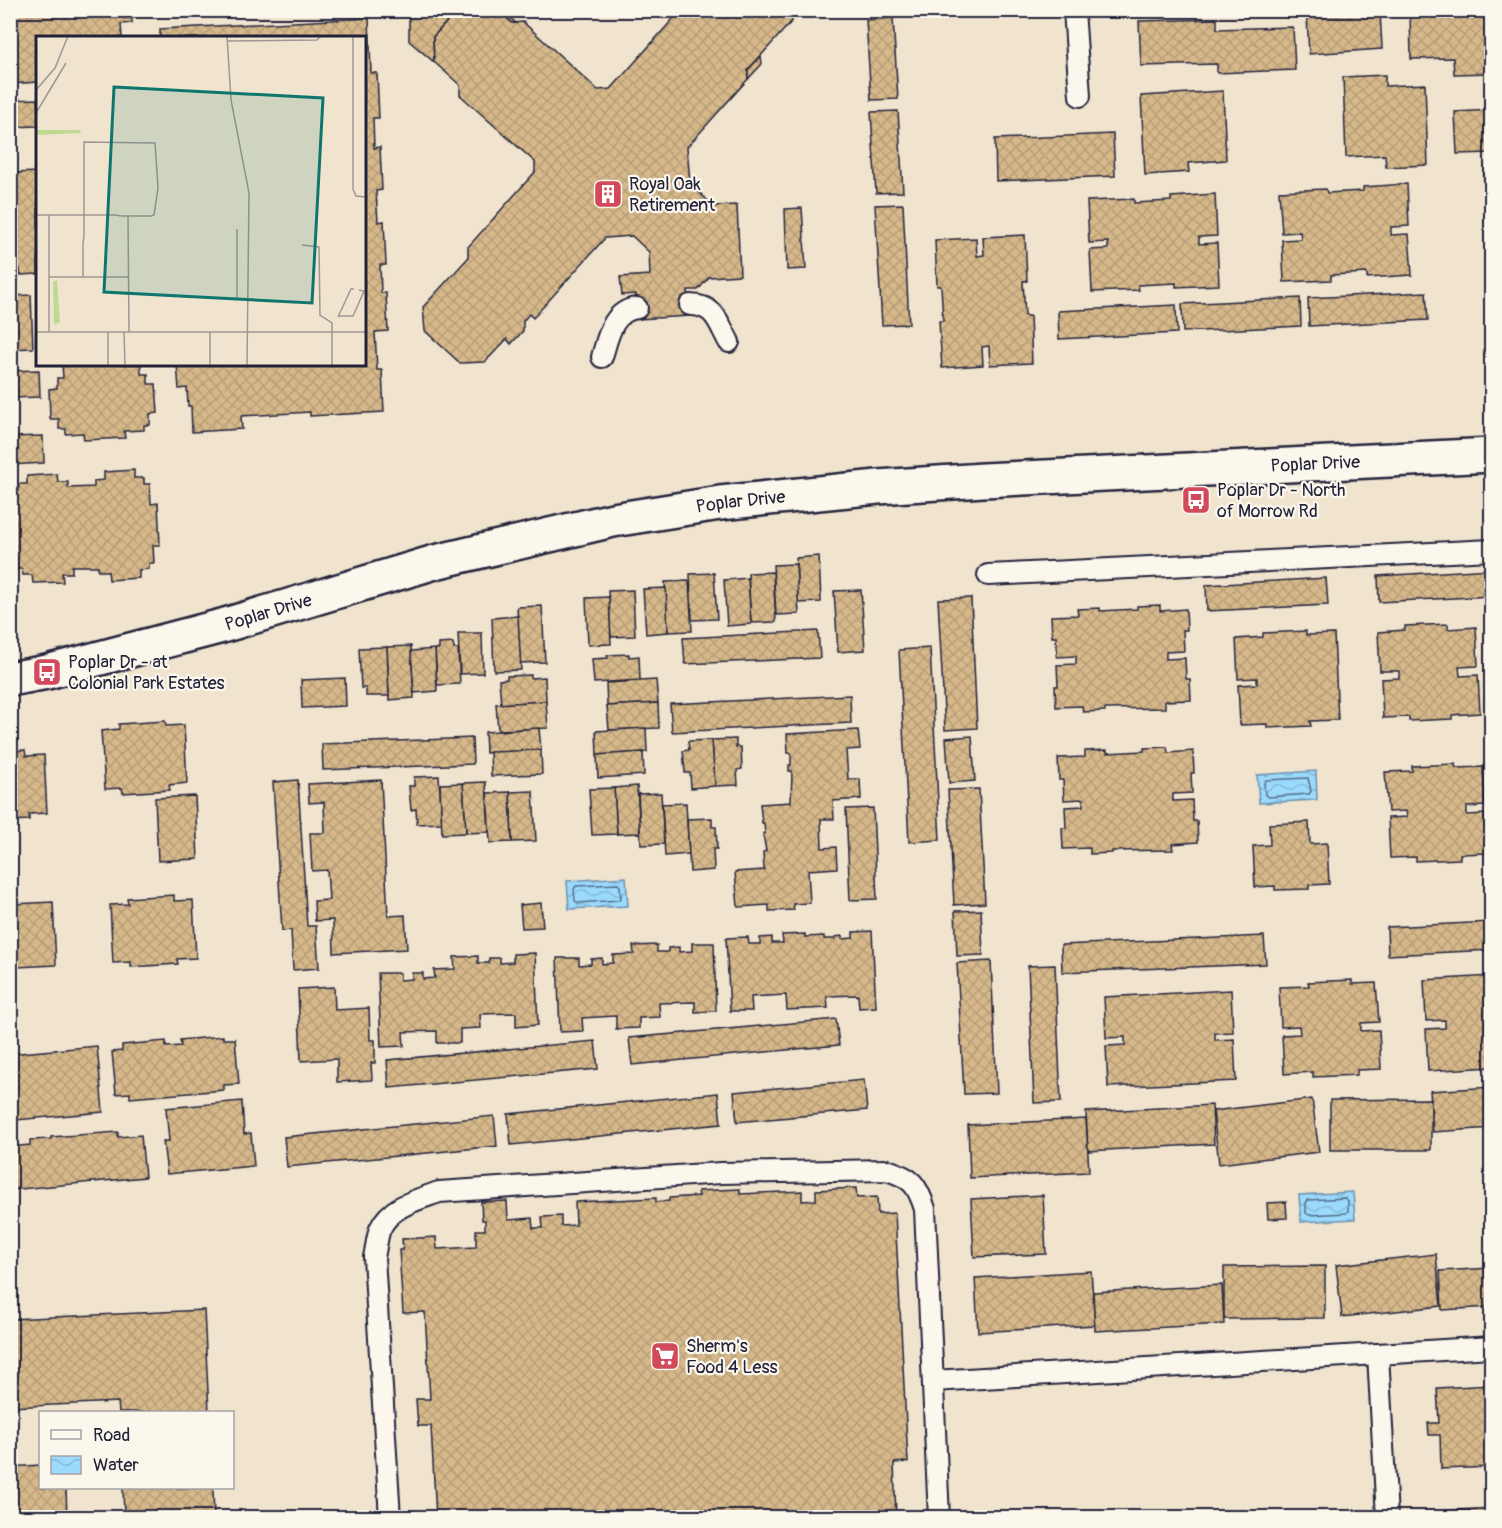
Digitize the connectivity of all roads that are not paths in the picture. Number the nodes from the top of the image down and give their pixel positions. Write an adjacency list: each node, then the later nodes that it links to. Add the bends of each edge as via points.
1 (1074, 10): 2 (lane)
2 (1080, 96)
3 (690, 305): 5 (lane, via 702,305 713,313)
4 (637, 308): 6 (lane, via 620,314 610,330)
5 (729, 342)
6 (602, 357)
7 (1491, 455): 10 (main road, Poplar Drive, via 972,481 720,503 613,520 435,562 222,626)
8 (1491, 550): 9 (lane)
9 (988, 575)
10 (10, 679)
11 (1491, 1347): 12 (lane)
12 (1378, 1354): 13 (lane); 16 (lane)
13 (933, 1381): 14 (lane, via 925,1209 919,1188 905,1175 887,1170 720,1173 439,1192 391,1213 380,1230 374,1257); 15 (lane)
14 (390, 1518)
15 (939, 1518)
16 (1387, 1518)

